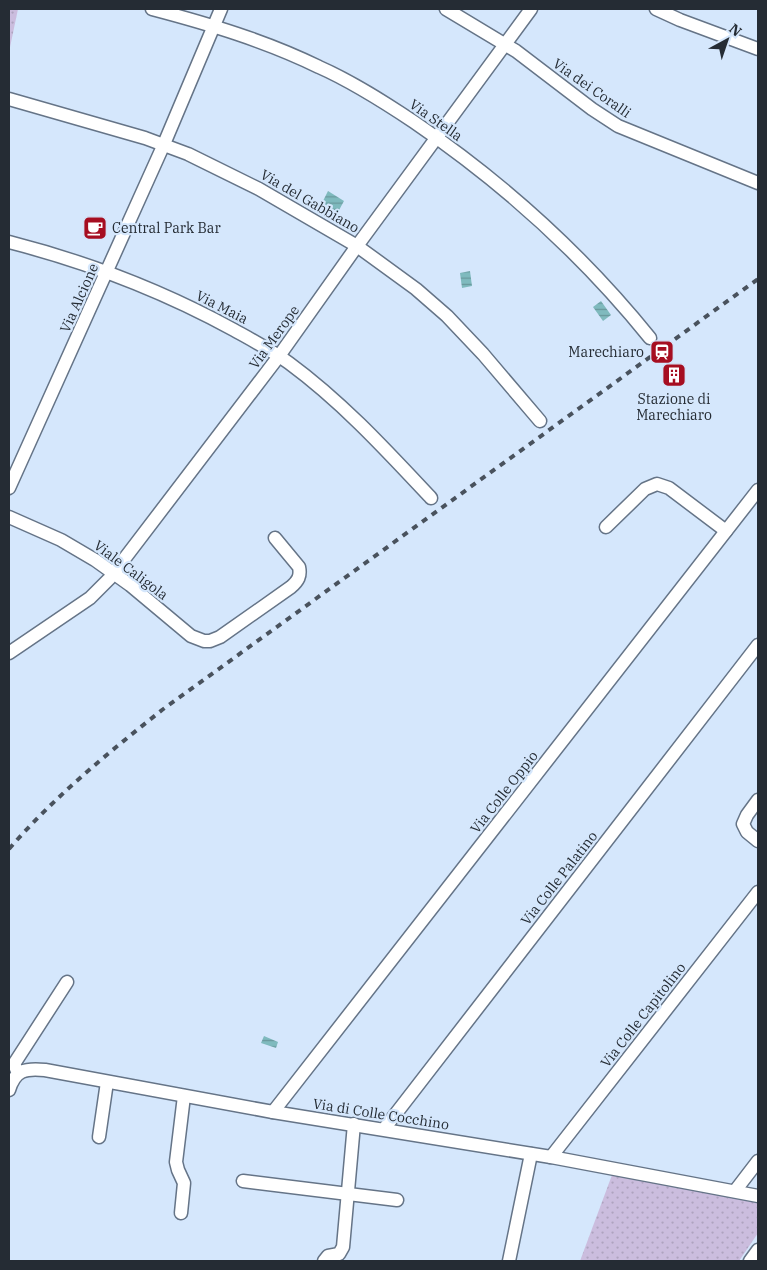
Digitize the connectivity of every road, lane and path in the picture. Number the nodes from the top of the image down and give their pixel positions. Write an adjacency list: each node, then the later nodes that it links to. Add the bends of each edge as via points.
1 (152, 9): 6 (street, Via Stella)
2 (221, 9): 6 (street, Via Alcione)
3 (446, 9): 7 (street, Via dei Coralli)
4 (531, 9): 7 (street, Via Merope)
5 (656, 9): 8 (street)
6 (214, 26): 10 (street, Via Stella, via 319,66); 11 (street, Via Alcione)
7 (505, 44): 10 (street, Via Merope); 12 (street, Via dei Coralli, via 618,126)
8 (758, 49)
9 (9, 99): 11 (street, Via del Gabbiano)
10 (437, 137): 14 (street, Via Merope); 16 (street, Via Stella, via 559,238)
11 (164, 144): 14 (street, Via del Gabbiano, via 236,176); 15 (street, Via Alcione)
12 (758, 183)
13 (9, 242): 15 (street, Via Maia)
14 (357, 246): 17 (street, Via Merope); 18 (street, Via del Gabbiano, via 447,316)
15 (107, 272): 17 (street, Via Maia, via 195,310); 19 (street, Via Alcione)
16 (650, 338)
17 (279, 356): 21 (street, Via Maia, via 355,418); 26 (street, Via Merope)
18 (540, 421)
19 (9, 488)
20 (758, 490): 24 (street, Via Colle Oppio)
21 (431, 498)
22 (9, 517): 26 (street, Viale Caligola, via 66,543)
23 (606, 527): 24 (street, via 645,489 657,484 669,488)
24 (726, 531): 37 (street, Via Colle Oppio)
25 (275, 538): 26 (street, Viale Caligola, via 296,563 300,572 298,580 210,641 187,633)
26 (114, 573): 28 (street, Via Merope, via 95,594)
27 (758, 645): 39 (street, Via Colle Palatino)
28 (9, 653)
29 (758, 800): 30 (street, via 743,824)
30 (758, 841)
31 (758, 892): 42 (street, Via Colle Capitolino)
32 (67, 982): 33 (street)
33 (14, 1067): 34 (street, Via di Colle Cocchino); 35 (street)
34 (107, 1082): 36 (street, Via di Colle Cocchino); 40 (street)
35 (9, 1090)
36 (184, 1096): 37 (street, Via di Colle Cocchino); 49 (street, via 176,1162 184,1183)
37 (273, 1112): 38 (street, Via di Colle Cocchino)
38 (354, 1124): 39 (street, Via di Colle Cocchino); 46 (street)
39 (384, 1129): 41 (street, Via di Colle Cocchino)
40 (99, 1137)
41 (531, 1154): 42 (street, Via di Colle Cocchino); 52 (street)
42 (551, 1157): 45 (street, Via di Colle Cocchino)
43 (758, 1161): 45 (street)
44 (243, 1181): 46 (street)
45 (735, 1191): 47 (street, Via di Colle Cocchino)
46 (348, 1194): 48 (street); 51 (street, via 342,1251)
47 (758, 1196)
48 (397, 1200)
49 (181, 1213)
50 (758, 1250): 53 (street)
51 (324, 1261)
52 (509, 1261)
53 (750, 1261)

